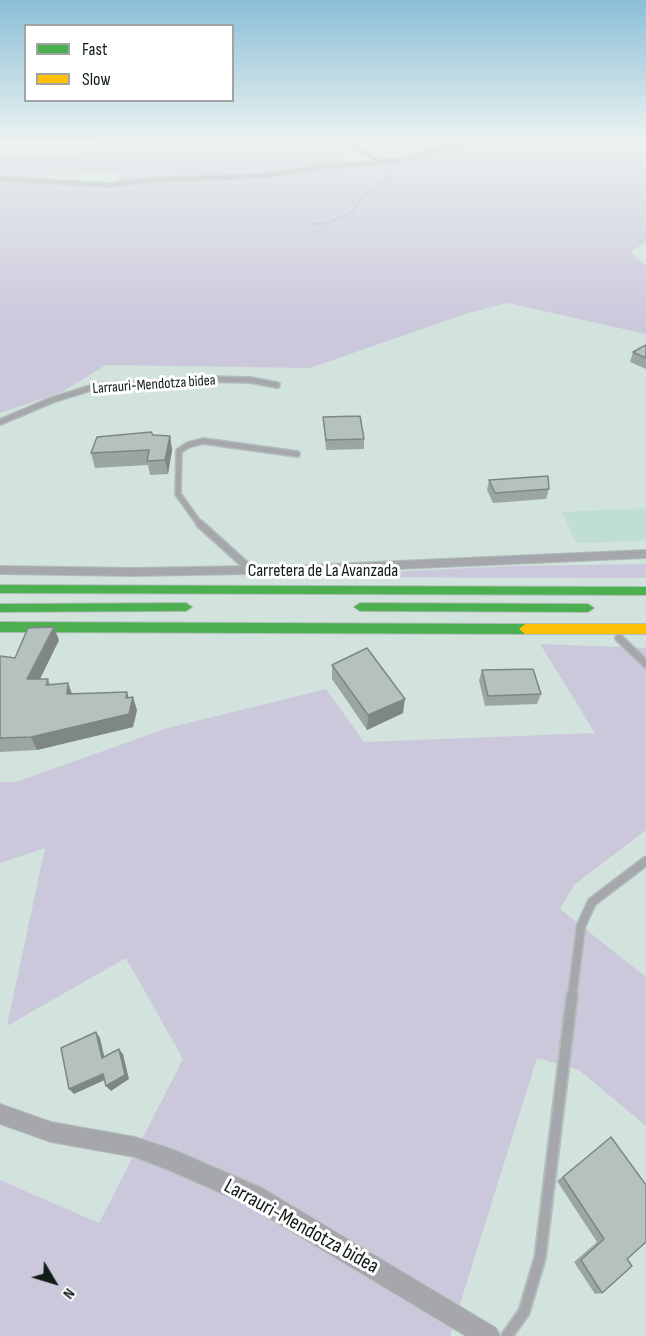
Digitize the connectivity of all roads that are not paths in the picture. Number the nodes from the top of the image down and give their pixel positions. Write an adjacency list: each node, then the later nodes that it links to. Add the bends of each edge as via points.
1 (277, 385): 2 (lane, Larrauri-Mendotza bidea, via 203,379 97,386)
2 (0, 422)
3 (297, 454): 6 (lane, via 203,441 179,451 178,494 195,520)
4 (646, 554): 6 (street)
5 (0, 570): 6 (street)
6 (251, 570)
7 (0, 589): 8 (main road, Carretera de La Avanzada)
8 (646, 589)
9 (201, 607): 11 (main road)
10 (348, 607): 12 (main road, Carretera de La Avanzada)
11 (0, 608)
12 (598, 608)
13 (0, 627): 14 (main road)
14 (487, 627): 15 (main road); 16 (main road, via 561,637)
15 (646, 629)
16 (619, 638): 17 (main road); 18 (lane)
17 (646, 639)
18 (646, 664)
19 (646, 861): 22 (lane, via 592,902 581,926 540,1258 524,1312)
20 (0, 1114): 21 (street, Larrauri-Mendotza bidea, via 51,1132 135,1147 254,1196)
21 (488, 1336)
22 (507, 1336)

